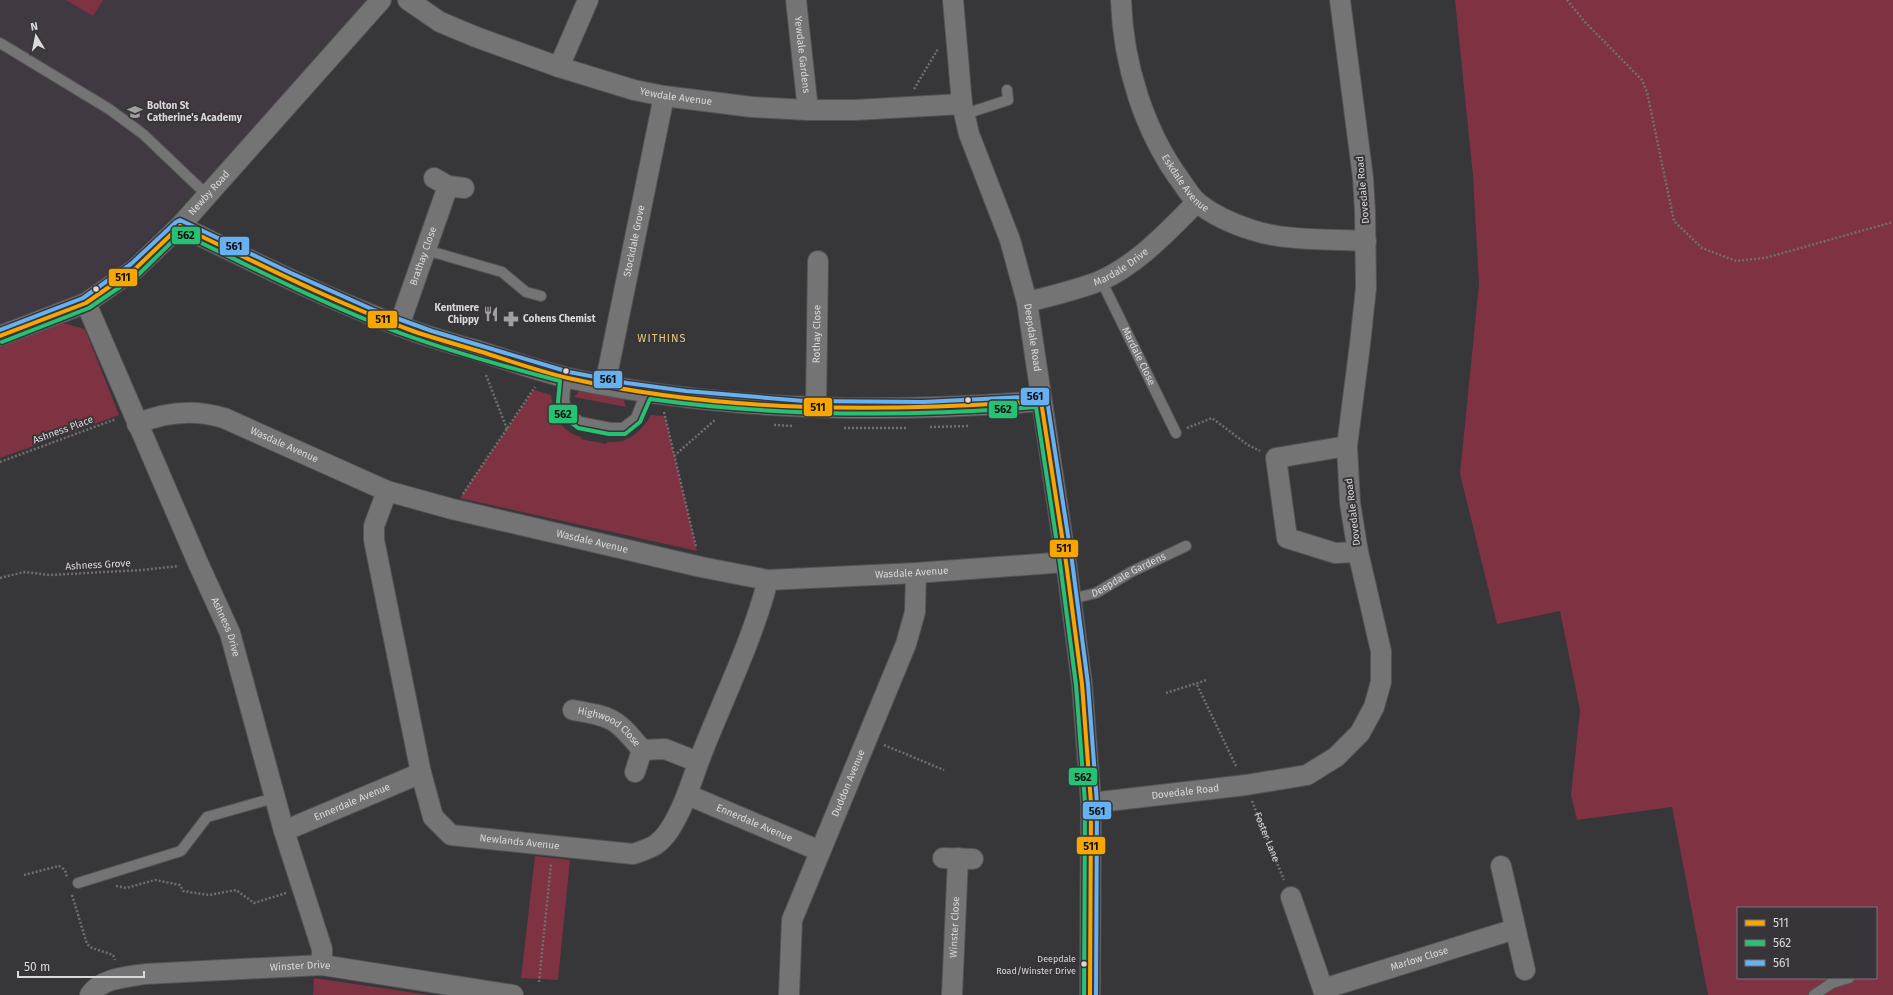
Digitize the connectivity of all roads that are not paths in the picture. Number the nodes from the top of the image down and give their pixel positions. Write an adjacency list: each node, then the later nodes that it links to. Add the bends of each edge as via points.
1 (381, 0): 15 (street, Newby Road)
2 (408, 0): 9 (street, Yewdale Avenue, via 440,22)
3 (588, 0): 9 (street)
4 (796, 0): 13 (street, Yewdale Gardens)
5 (953, 0): 12 (street, Deepdale Road)
6 (1121, 0): 16 (street, Eskdale Avenue, via 1127,54 1138,95 1156,140 1174,171)
7 (1340, 0): 18 (street, Dovedale Road, via 1363,178)
8 (0, 43): 15 (lane, via 109,109 143,134)
9 (559, 67): 11 (street, Yewdale Avenue, via 634,90)
10 (1007, 90): 12 (lane, via 1008,100)
11 (664, 96): 13 (street, Yewdale Avenue, via 752,107); 28 (street, Stockdale Grove)
12 (963, 109): 13 (street, Yewdale Avenue, via 904,107); 23 (street, Deepdale Road, via 969,134 1010,240)
13 (808, 110)
14 (449, 184): 19 (street, Brathay Close)
15 (208, 194): 17 (street, Newby Road)
16 (1197, 202): 18 (street, Eskdale Avenue, via 1222,217 1252,230 1285,236); 21 (street, Mardale Drive, via 1161,238 1134,260)
17 (180, 226): 24 (street, Newby Road, via 135,269); 25 (street)
18 (1366, 241): 34 (street, Dovedale Road, via 1366,288)
19 (426, 250): 22 (lane, via 502,272 526,292); 25 (street, Brathay Close)
20 (818, 259): 31 (street, Rothay Close)
21 (1101, 280): 23 (street, Mardale Drive); 33 (lane, Mardale Close)
22 (540, 296)
23 (1027, 302): 30 (street, Deepdale Road)
24 (86, 303): 26 (street, Newby Road); 32 (street, Ashness Drive)
25 (399, 326): 27 (street)
26 (0, 336)
27 (566, 377): 28 (street); 29 (lane, via 564,401 568,413 580,422 610,428 622,428 636,418)
28 (605, 385): 29 (street)
29 (653, 393): 31 (street)
30 (1042, 401): 31 (street, via 912,409); 38 (street, Deepdale Road)
31 (816, 408)
32 (135, 418): 35 (street, Wasdale Avenue, via 202,412 224,418); 48 (street, Ashness Drive, via 230,633)
33 (1176, 433)
34 (1347, 446): 37 (street, Dovedale Road, via 1350,503); 37 (street, via 1276,458 1287,538 1335,553)
35 (386, 492): 40 (street, Wasdale Avenue, via 701,567); 46 (street, Newlands Avenue, via 374,526 374,540)
36 (1186, 546): 41 (lane, Deepdale Gardens, via 1131,572 1096,593)
37 (1358, 552): 49 (street, Dovedale Road, via 1381,651 1381,682 1374,707 1360,733 1336,757 1307,775 1246,785)
38 (1066, 562): 39 (street, Wasdale Avenue); 41 (street, Deepdale Road)
39 (916, 573): 40 (street, Wasdale Avenue); 51 (street, Duddon Avenue, via 915,612 906,644)
40 (768, 580): 44 (street, Newlands Avenue, via 760,612)
41 (1071, 599): 49 (street, Deepdale Road, via 1082,684)
42 (570, 710): 43 (street, Highwood Close, via 611,718 624,728)
43 (642, 750): 44 (street, Highwood Close, via 665,750); 45 (street, Highwood Close)
44 (698, 762): 47 (street, Newlands Avenue)
45 (635, 772)
46 (421, 773): 47 (street, Newlands Avenue, via 433,817 451,835 633,854 656,846 670,829); 50 (street, Ennerdale Avenue)
47 (688, 795): 51 (street, Ennerdale Avenue)
48 (274, 798): 50 (street, Ashness Drive); 54 (lane, via 207,817 181,851)
49 (1090, 803): 65 (street, Deepdale Road)
50 (284, 831): 57 (street, Ashness Drive, via 322,949)
51 (820, 851): 63 (street, Duddon Avenue, via 792,920)
52 (958, 858): 64 (street, Winster Close)
53 (1501, 866): 56 (street)
54 (73, 883)
55 (1291, 897): 60 (street)
56 (1515, 929): 58 (street); 60 (street, Marlow Close)
57 (322, 965): 61 (street, Winster Drive, via 146,974 104,983); 62 (street, Winster Drive)
58 (1525, 970)
59 (1846, 979): 66 (lane)
60 (1324, 992)
61 (90, 995)
62 (513, 995)
63 (789, 995)
64 (952, 995)
65 (1090, 995)
66 (1814, 995)

